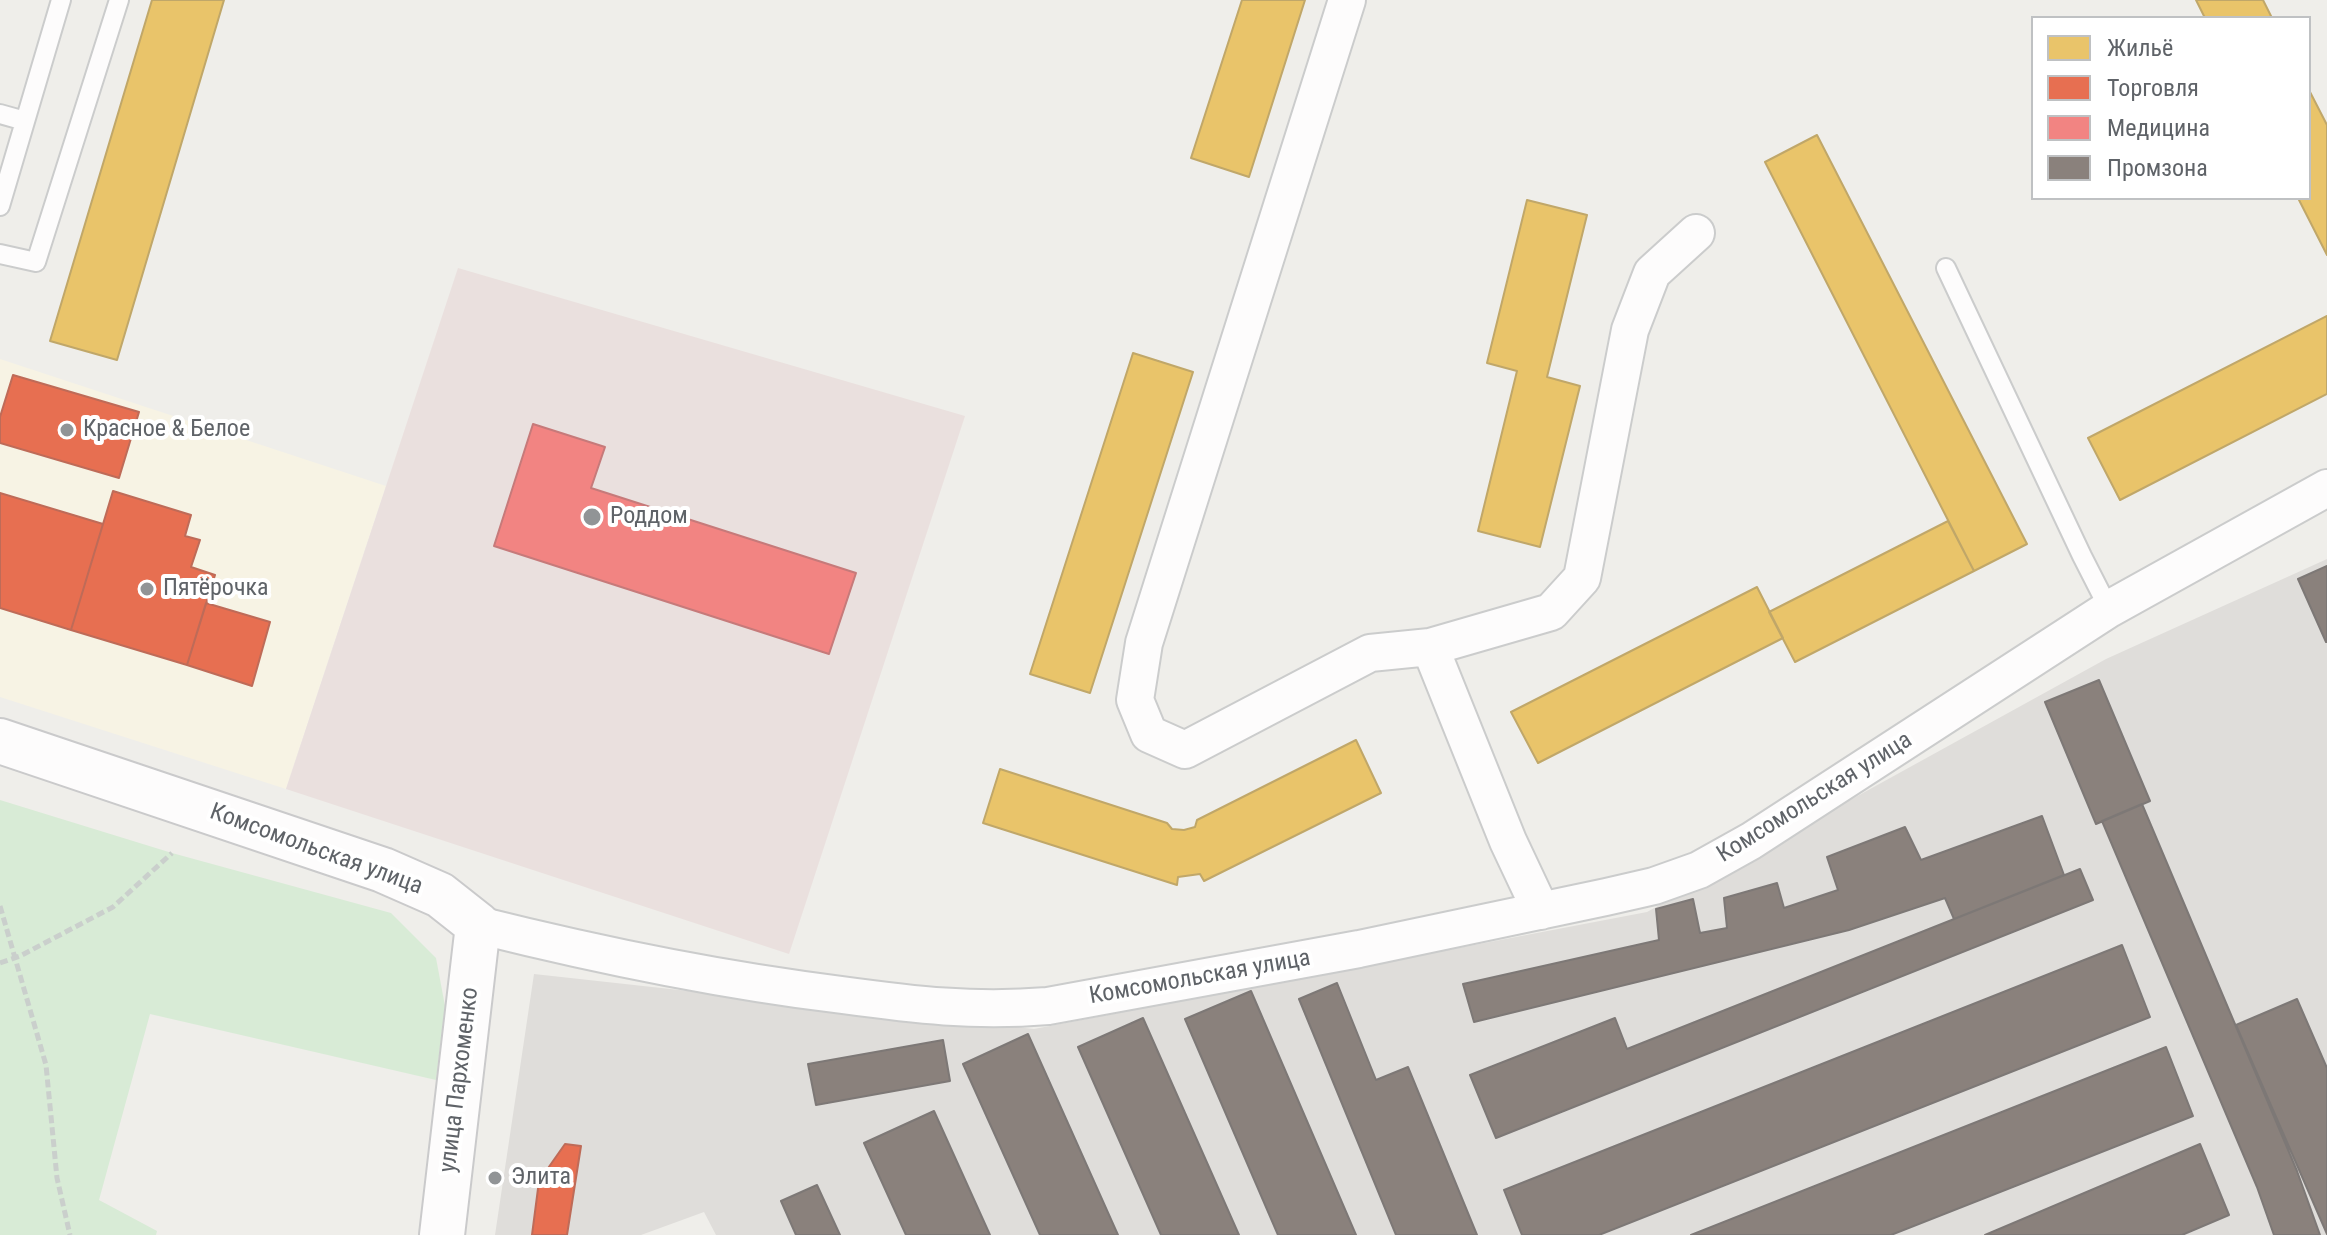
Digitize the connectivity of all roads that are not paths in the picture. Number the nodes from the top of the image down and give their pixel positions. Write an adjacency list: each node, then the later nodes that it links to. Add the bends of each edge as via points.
1 (61, 0): 5 (lane)
2 (119, 0): 8 (lane, via 36,262)
3 (1347, 0): 12 (street, via 1144,643 1135,700 1149,734 1185,750 1370,653)
4 (0, 114): 5 (lane)
5 (25, 121): 6 (lane)
6 (0, 206)
7 (1696, 233): 12 (street, via 1652,273 1630,330 1582,578 1551,612)
8 (0, 254)
9 (1946, 268): 11 (lane)
10 (2327, 488): 11 (street, Комсомольская улица)
11 (2109, 609): 14 (street, Комсомольская улица, via 1699,870 1654,886)
12 (1430, 647): 14 (street)
13 (0, 741): 15 (street, Комсомольская улица, via 383,870 440,895)
14 (1541, 911): 15 (street, Комсомольская улица, via 1359,949 1002,1010 946,1009 752,984)
15 (478, 925): 16 (street, улица Пархоменко)
16 (442, 1235)

